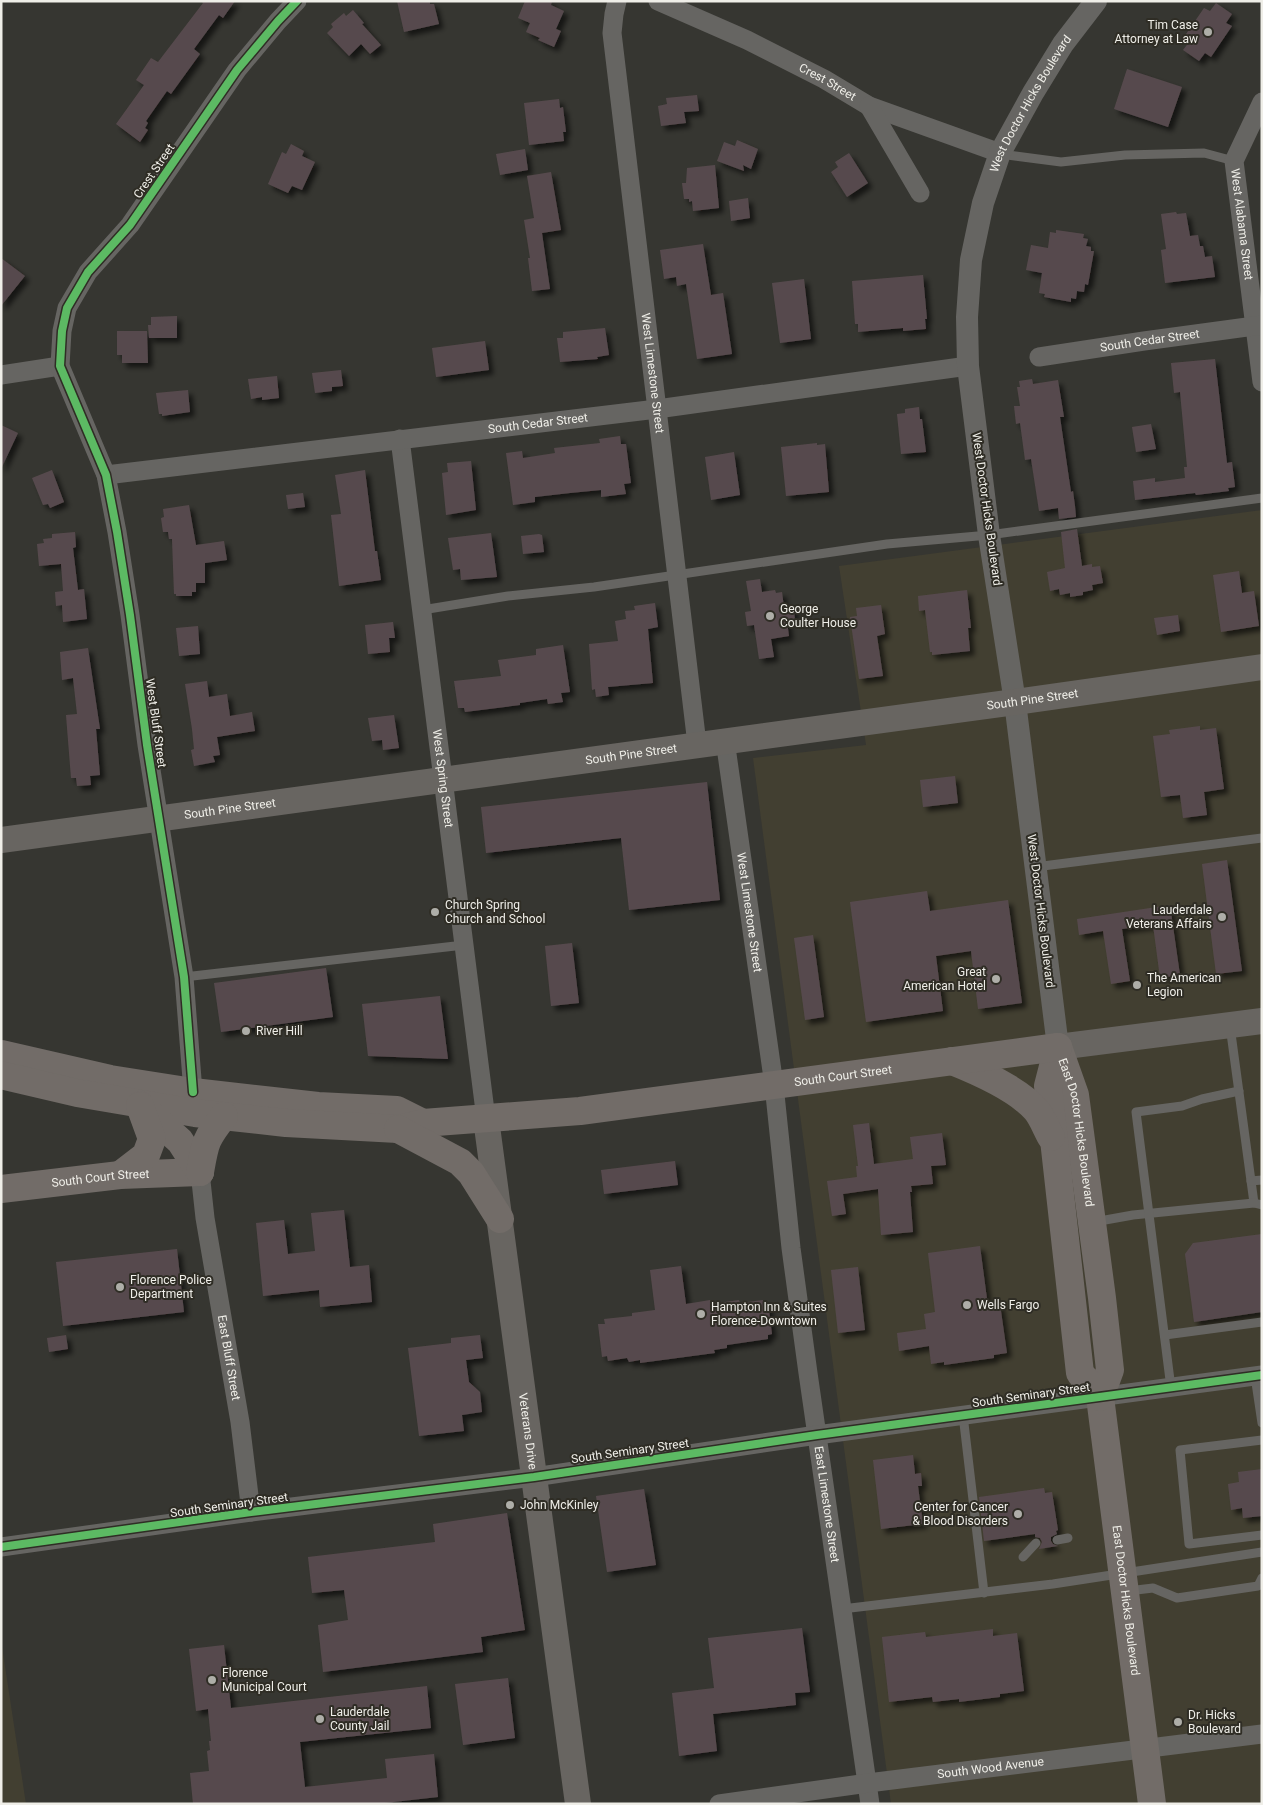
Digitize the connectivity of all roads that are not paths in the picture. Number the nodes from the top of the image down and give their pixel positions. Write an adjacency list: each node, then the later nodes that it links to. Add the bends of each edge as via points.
1 (297, 1): 12 (street, Crest Street, via 237,70 145,205 88,272 67,308)
2 (617, 1): 16 (street, West Limestone Street, via 612,33)
3 (658, 1): 6 (street, Crest Street, via 747,40)
4 (1096, 1): 7 (street, West Doctor Hicks Boulevard, via 1063,44)
5 (1262, 102): 8 (street, West Alabama Street)
6 (869, 106): 7 (street, Crest Street); 9 (street)
7 (1000, 154): 8 (lane, via 1061,162 1125,155 1204,153); 13 (street, West Doctor Hicks Boulevard, via 984,203 971,260)
8 (1234, 161): 10 (street, West Alabama Street)
9 (920, 193)
10 (1258, 326): 11 (street, South Cedar Street); 15 (street, West Alabama Street)
11 (1038, 358)
12 (60, 366): 14 (street); 18 (street, West Bluff Street)
13 (968, 366): 16 (street, South Cedar Street); 20 (street, West Doctor Hicks Boulevard)
14 (1, 375)
15 (1262, 382)
16 (657, 409): 17 (street, South Cedar Street); 21 (street, West Limestone Street)
17 (400, 440): 18 (street, South Cedar Street); 22 (street, West Spring Street)
18 (106, 475): 28 (street, West Bluff Street, via 130,615)
19 (1262, 498): 20 (lane)
20 (989, 535): 21 (lane, via 887,544); 24 (street, West Doctor Hicks Boulevard)
21 (677, 575): 22 (lane); 26 (street, West Limestone Street)
22 (422, 610): 27 (street, West Spring Street)
23 (1262, 667): 24 (main road, South Pine Street)
24 (1015, 702): 25 (main road, South Pine Street); 31 (street, West Doctor Hicks Boulevard)
25 (725, 740): 26 (main road, South Pine Street); 40 (street, West Limestone Street)
26 (697, 744): 27 (main road, South Pine Street)
27 (443, 779): 28 (main road, South Pine Street); 32 (street, West Spring Street)
28 (158, 818): 30 (main road, South Pine Street); 33 (street, West Bluff Street)
29 (1262, 838): 31 (lane)
30 (1, 840)
31 (1035, 867): 36 (street, West Doctor Hicks Boulevard)
32 (464, 945): 33 (lane); 45 (street, West Spring Street)
33 (184, 977): 41 (street, West Bluff Street)
34 (1262, 1022): 35 (main road, South Court Street)
35 (1230, 1026): 36 (main road, South Court Street); 42 (lane)
36 (1058, 1047): 38 (main road, South Court Street); 47 (main road, East Doctor Hicks Boulevard, via 1048,1086); 56 (main road, East Doctor Hicks Boulevard, via 1075,1095)
37 (1, 1054): 41 (main road, via 110,1079)
38 (952, 1061): 40 (main road, South Court Street); 47 (main road, via 981,1073 1024,1100 1036,1110)
39 (1, 1075): 43 (main road, South Court Street)
40 (774, 1085): 45 (main road, South Court Street, via 580,1111); 64 (street, East Limestone Street, via 791,1248)
41 (193, 1092): 46 (main road, via 318,1106 397,1110)
42 (1239, 1092): 51 (lane); 54 (lane, via 1182,1106 1136,1112)
43 (140, 1105): 44 (main road, South Court Street); 48 (main road, via 180,1141); 49 (main road, via 152,1139 146,1155)
44 (224, 1116): 46 (main road, South Court Street, via 328,1127); 48 (main road, via 204,1144)
45 (486, 1119): 46 (main road, South Court Street); 55 (main road, Veterans Drive)
46 (410, 1126): 55 (main road, via 471,1173)
47 (1054, 1143): 61 (main road, East Doctor Hicks Boulevard, via 1080,1373)
48 (200, 1172): 49 (main road, South Court Street); 67 (street, East Bluff Street, via 240,1422)
49 (120, 1175): 52 (main road, South Court Street)
50 (1262, 1180): 51 (lane)
51 (1251, 1181): 53 (lane)
52 (1, 1189)
53 (1258, 1204): 54 (lane)
54 (1149, 1214): 56 (lane); 58 (lane)
55 (500, 1219): 66 (main road, Veterans Drive)
56 (1091, 1222): 61 (main road, East Doctor Hicks Boulevard, via 1110,1370)
57 (1262, 1322): 58 (lane)
58 (1165, 1335): 60 (lane)
59 (1258, 1376): 60 (street, South Seminary Street); 63 (lane)
60 (1171, 1388): 61 (street, South Seminary Street)
61 (1100, 1397): 62 (street, South Seminary Street); 76 (main road, East Doctor Hicks Boulevard)
62 (963, 1415): 64 (street, South Seminary Street); 77 (lane)
63 (1262, 1423)
64 (817, 1435): 66 (street, South Seminary Street); 78 (street, East Limestone Street)
65 (1262, 1440): 68 (lane, via 1180,1450 1189,1544)
66 (534, 1476): 67 (street, South Seminary Street); 82 (main road, Veterans Drive)
67 (250, 1512): 72 (street, South Seminary Street)
68 (1262, 1535)
69 (1068, 1538): 70 (lane)
70 (1057, 1540)
71 (1036, 1543): 74 (lane)
72 (1, 1547)
73 (1262, 1552): 76 (lane)
74 (1023, 1557)
75 (1262, 1578): 76 (lane, via 1258,1586 1177,1598 1153,1588)
76 (1123, 1582): 77 (lane); 80 (main road, East Doctor Hicks Boulevard)
77 (984, 1593): 78 (lane)
78 (842, 1609): 81 (street, East Limestone Street)
79 (1262, 1734): 80 (street, South Wood Avenue)
80 (1145, 1749): 81 (street, South Wood Avenue); 85 (main road, East Doctor Hicks Boulevard)
81 (868, 1783): 83 (street, South Wood Avenue); 84 (street, East Limestone Street)
82 (578, 1804)
83 (719, 1804)
84 (870, 1804)
85 (1152, 1804)

